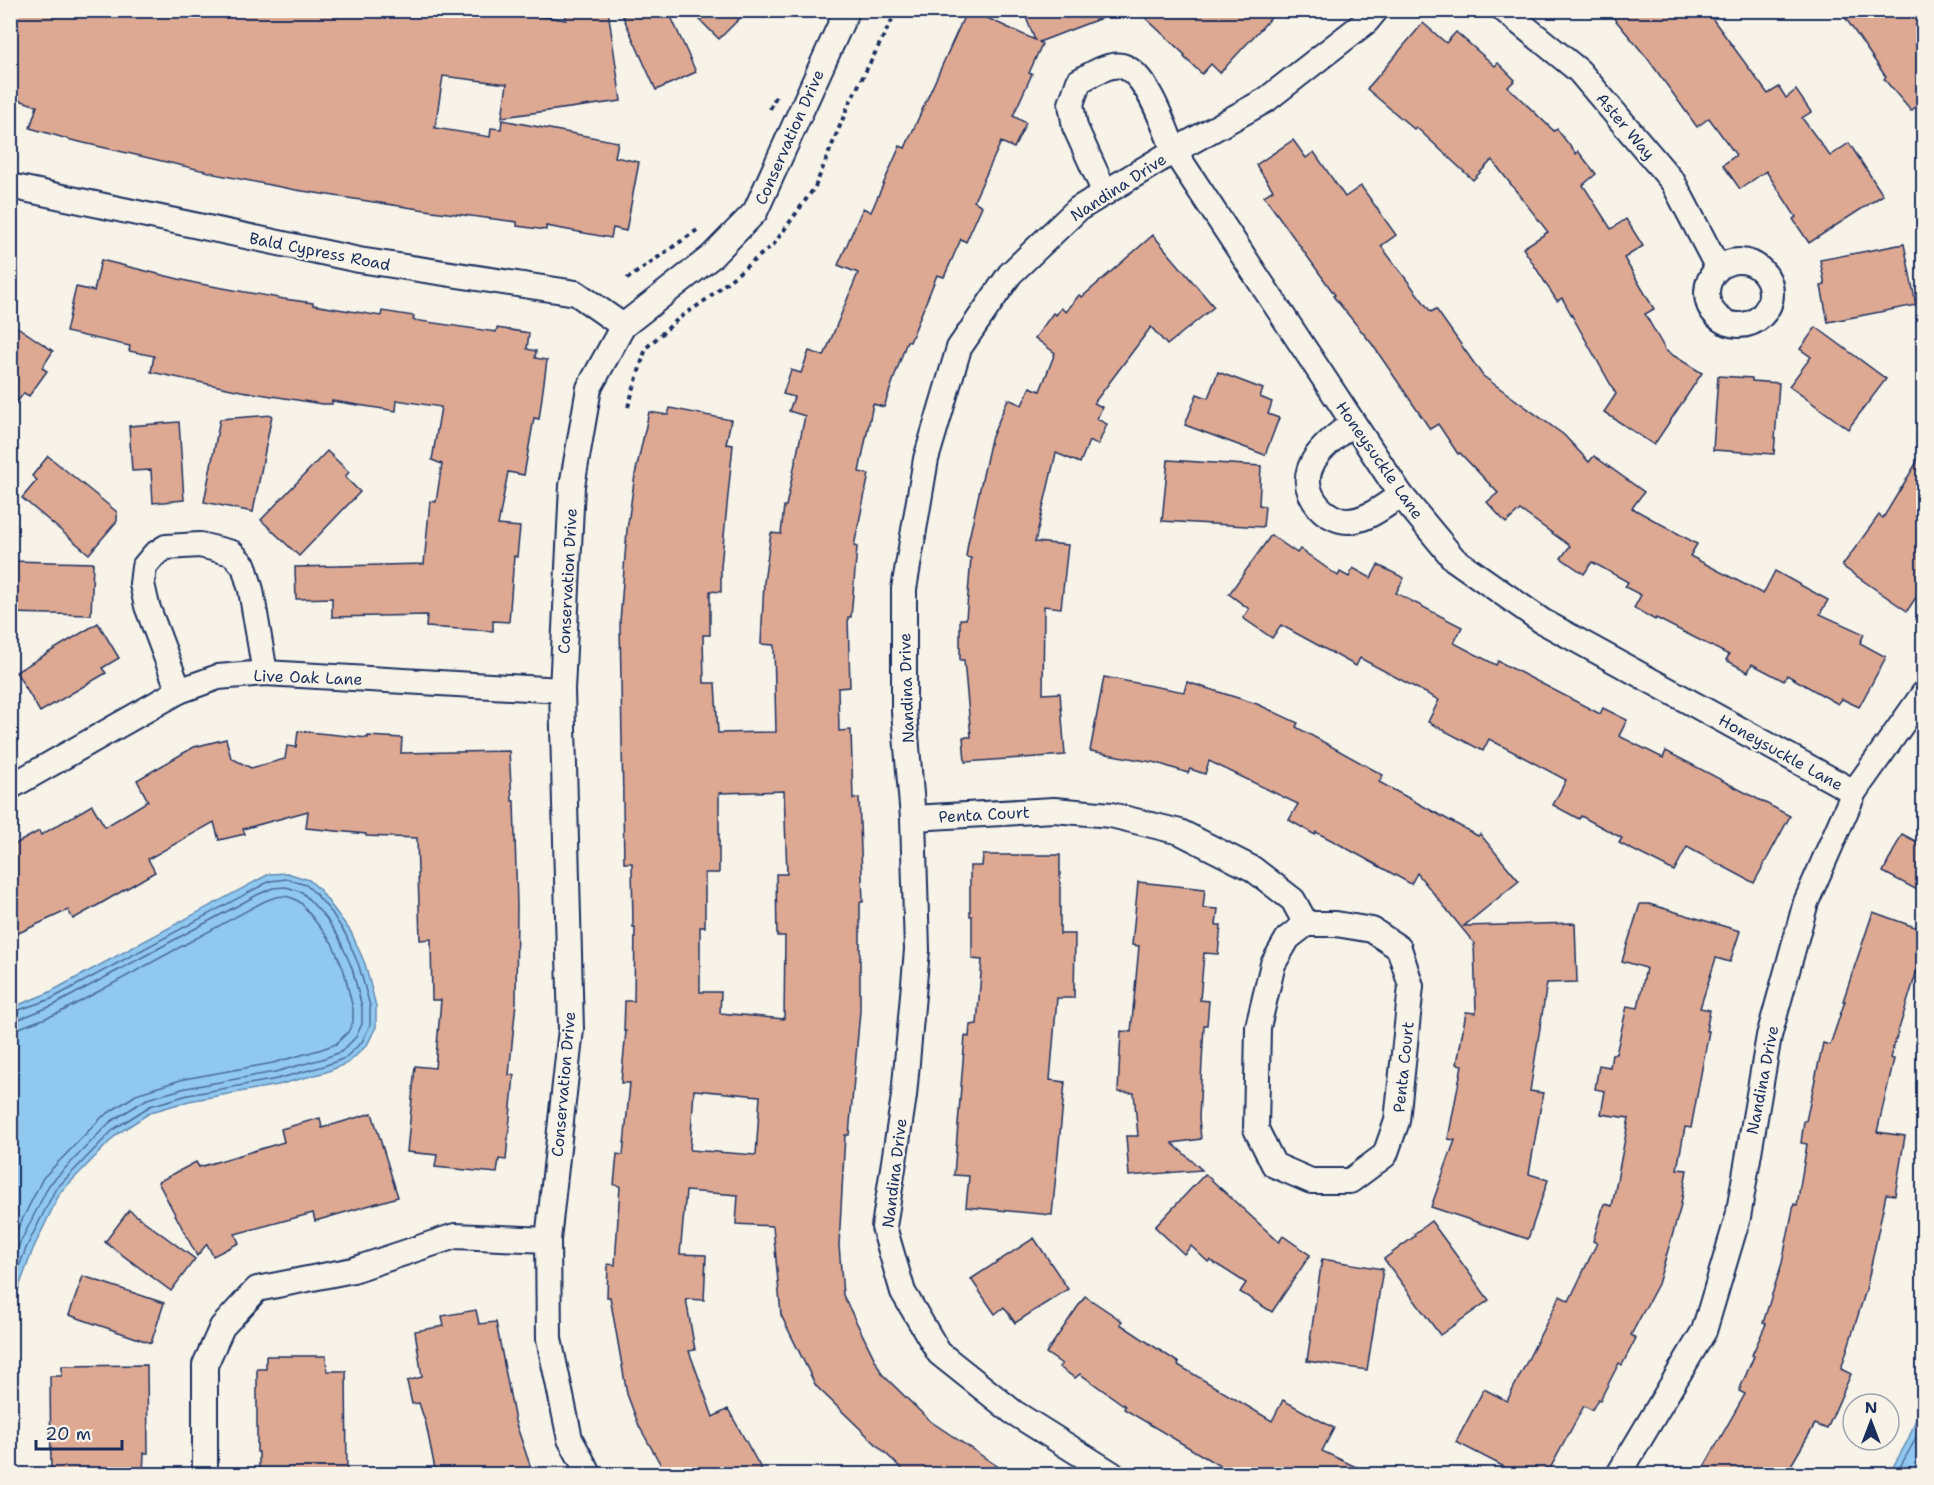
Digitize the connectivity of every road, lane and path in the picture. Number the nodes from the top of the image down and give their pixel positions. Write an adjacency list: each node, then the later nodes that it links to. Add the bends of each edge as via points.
1 (847, 10): 12 (street, Conservation Drive, via 755,212 711,257)
2 (1376, 10): 6 (street, Nandina Drive, via 1266,100)
3 (1504, 10): 10 (street, Aster Way, via 1579,71 1673,182)
4 (780, 90): 5 (path)
5 (769, 111)
6 (1174, 151): 8 (street, Nandina Drive); 8 (street, Honeysuckle Lane, via 1155,103 1134,72 1120,65 1079,81 1071,104 1075,127); 13 (street, Honeysuckle Lane)
7 (10, 186): 12 (street, Bald Cypress Road, via 359,260 576,292)
8 (1105, 193): 21 (street, Nandina Drive, via 1078,209 1010,274 959,348 926,459 904,589 904,711)
9 (708, 221): 11 (path)
10 (1718, 267)
11 (627, 279)
12 (623, 326): 16 (street, Conservation Drive, via 589,388 574,475)
13 (1353, 423): 14 (street, Honeysuckle Lane); 14 (street, via 1316,456 1308,473 1313,500 1324,513 1346,521 1365,517)
14 (1401, 495): 20 (street, Honeysuckle Lane, via 1454,559 1542,621)
15 (264, 673): 16 (street, Live Oak Lane); 17 (street, Live Oak Lane, via 218,677); 17 (street, via 244,566 232,553 200,545 166,547 144,567 142,584)
16 (562, 690): 23 (street, Conservation Drive, via 571,1029)
17 (179, 691): 19 (street, Live Oak Lane)
18 (1923, 693): 20 (street, Nandina Drive)
19 (10, 787)
20 (1854, 792): 27 (street, Nandina Drive, via 1806,902 1769,1036 1738,1217 1704,1331)
21 (913, 818): 22 (street, Penta Court, via 1054,810 1111,815 1180,832 1253,869 1293,900); 26 (street, Nandina Drive, via 917,950 904,1096 884,1227 903,1292 939,1353 1013,1412)
22 (1306, 924): 22 (street, Penta Court, via 1372,930 1399,948 1411,986 1397,1121 1385,1155 1350,1181 1311,1181 1274,1165 1256,1129 1258,1027 1273,964 1288,938)
23 (548, 1240): 24 (street, via 455,1236 353,1270 257,1289 222,1327 205,1365); 25 (street, Conservation Drive, via 549,1339 570,1439)
24 (205, 1474)
25 (589, 1474)
26 (1112, 1474)
27 (1619, 1474)

